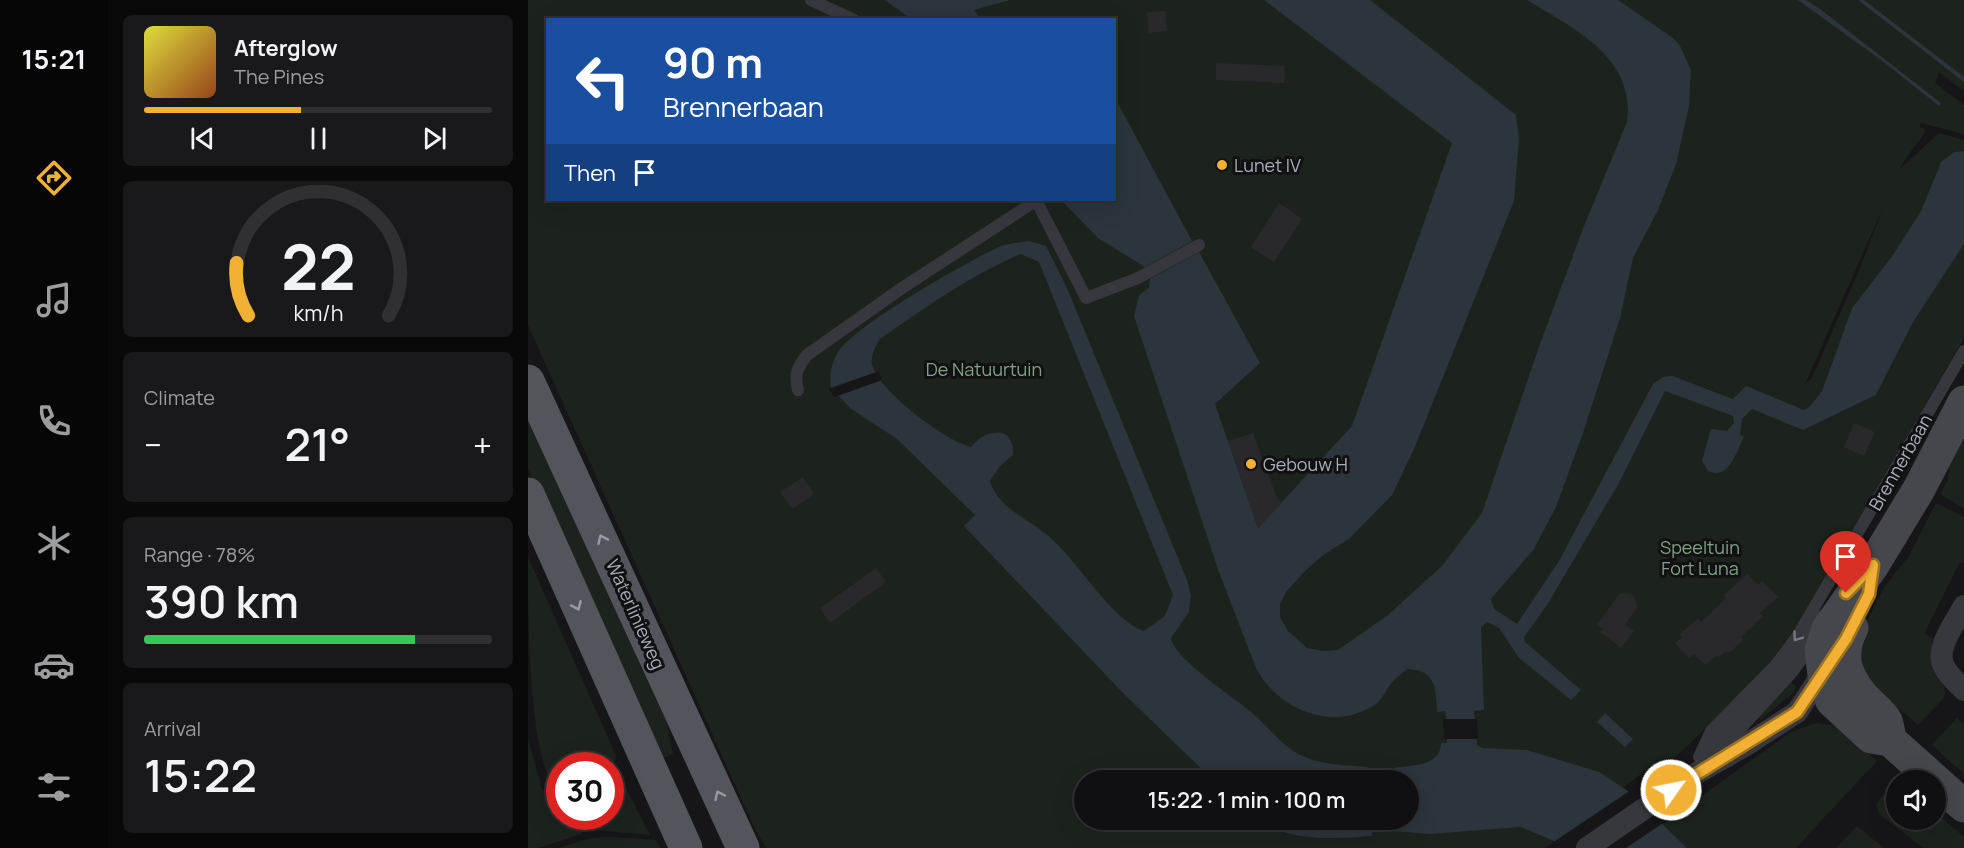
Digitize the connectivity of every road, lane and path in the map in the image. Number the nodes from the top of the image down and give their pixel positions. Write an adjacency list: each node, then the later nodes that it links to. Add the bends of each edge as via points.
1 (811, 0): 2 (lane)
2 (850, 18)
3 (1034, 201): 8 (lane, via 807,355 797,367)
4 (1037, 201): 5 (lane, via 1086,298 1138,278)
5 (1199, 245)
6 (1964, 351): 20 (lane, Brennerbaan, one-way to 20, via 1798,635 1775,666 1712,731)
7 (528, 381): 24 (main road, Waterlinieweg, one-way to 7)
8 (798, 390)
9 (1964, 402): 11 (street, Brennerbaan, via 1919,489)
10 (528, 494): 23 (main road, one-way to 23)
11 (1873, 565): 13 (street, Brennerbaan, via 1869,594); 14 (street, Brennerbaan, via 1828,629 1821,650); 15 (street, Brennerbaan, via 1833,607)
12 (1964, 606): 16 (street, via 1942,649 1942,660 1944,668)
13 (1846, 639): 14 (street, Brennerbaan); 17 (street, Brennerbaan, via 1843,659)
14 (1823, 673): 15 (street, via 1802,669); 17 (street, Brennerbaan, via 1832,701); 18 (street, Brennerbaan)
15 (1781, 677): 20 (street, Brennerbaan)
16 (1964, 690)
17 (1849, 701): 18 (street, Brennerbaan); 19 (street)
18 (1797, 712): 20 (street, Brennerbaan)
19 (1924, 770)
20 (1690, 777): 25 (street, Brennerbaan)
21 (1946, 790): 22 (street)
22 (1964, 806)
23 (686, 848)
24 (743, 848)
25 (1587, 848)

